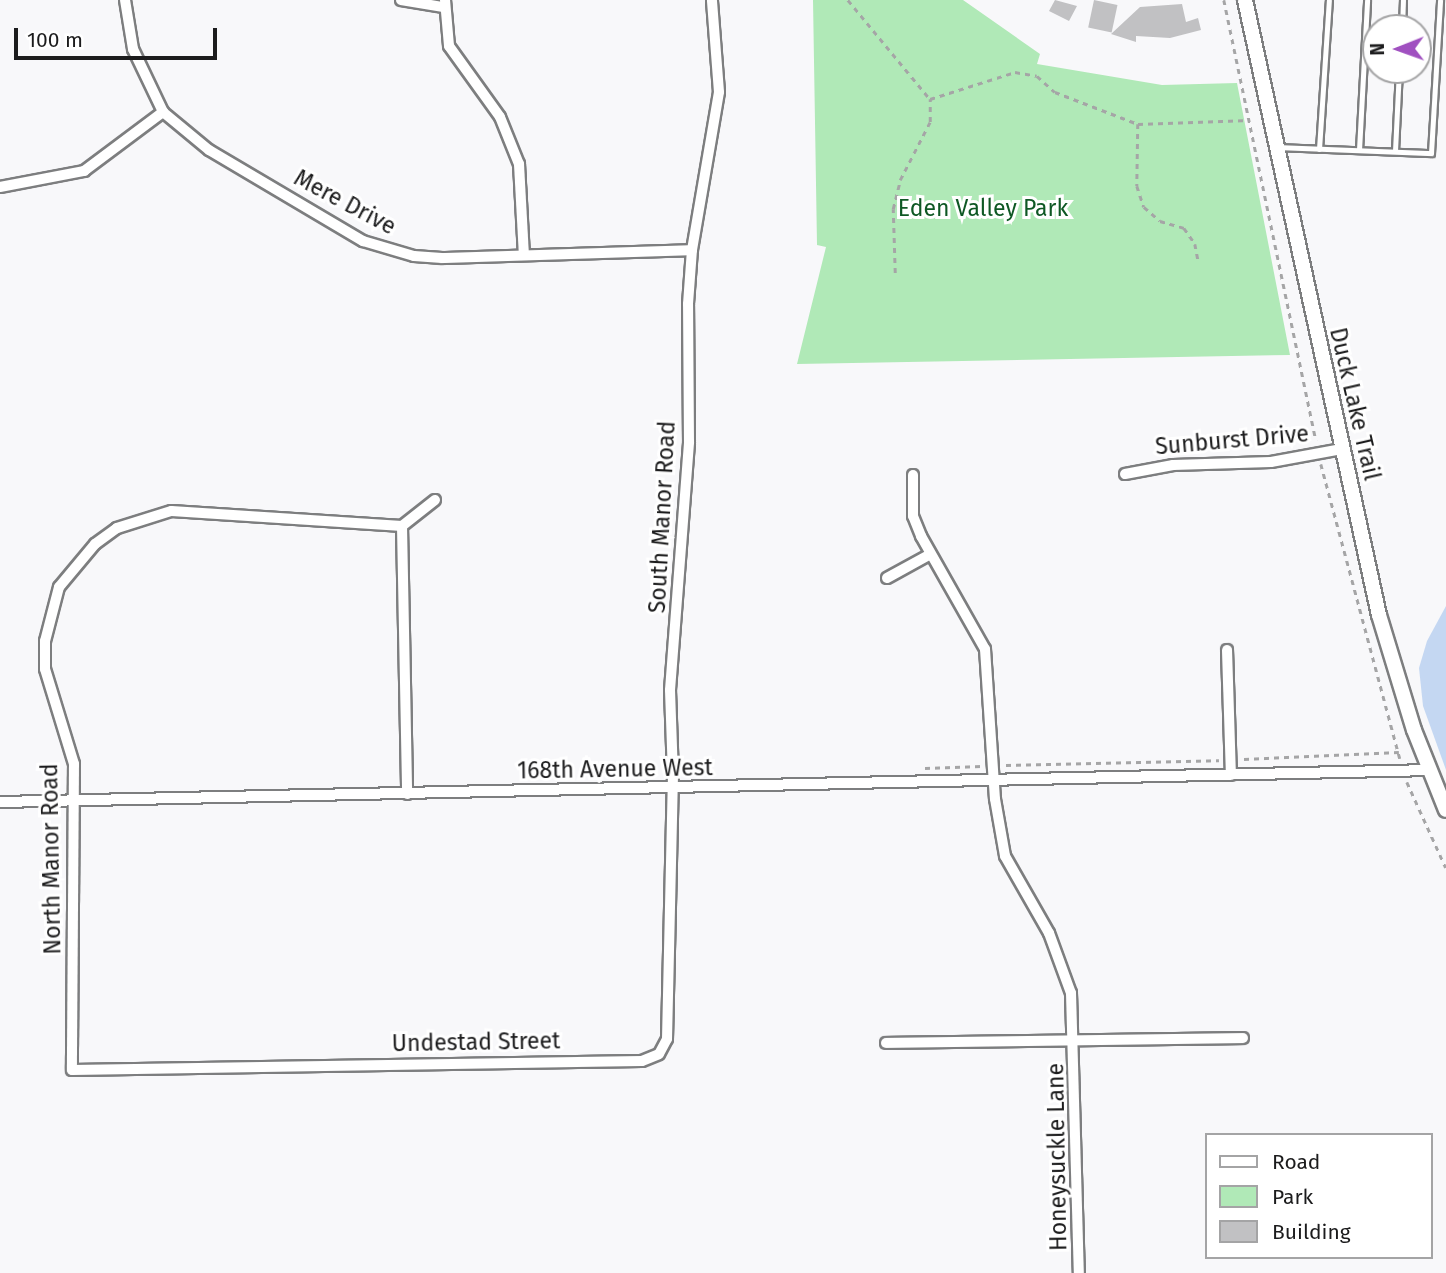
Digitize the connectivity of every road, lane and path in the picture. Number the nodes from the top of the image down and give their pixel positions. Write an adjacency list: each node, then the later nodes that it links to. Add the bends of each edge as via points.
1 (125, 0): 13 (street, Mere Drive, via 133,49)
2 (401, 0): 10 (street)
3 (712, 0): 21 (street, South Manor Road, via 719,92)
4 (848, 0): 12 (path)
5 (1224, 0): 14 (path)
6 (1245, 0): 16 (street, Duck Lake Trail)
7 (1329, 0): 17 (lane)
8 (1367, 0): 18 (lane)
9 (1440, 0): 19 (lane, via 1431,153)
10 (444, 4): 22 (street, via 449,46 511,138 522,187)
11 (1398, 84): 19 (lane)
12 (930, 99): 15 (path, via 1015,72 1037,76 1055,92); 24 (path, via 930,122 900,180 893,209)
13 (163, 112): 20 (street, via 84,171); 22 (street, Mere Drive, via 209,150 363,241 414,256)
14 (1251, 120): 15 (path); 26 (path)
15 (1138, 124): 23 (path, via 1137,186 1144,207 1160,221 1184,228 1195,244)
16 (1275, 147): 17 (lane); 25 (street, Duck Lake Trail)
17 (1320, 149): 18 (lane)
18 (1359, 150): 19 (lane)
19 (1395, 151)
20 (0, 187)
21 (692, 250): 22 (street, Mere Drive); 38 (street, South Manor Road, via 689,442 670,690)
22 (524, 255)
23 (1198, 260)
24 (895, 272)
25 (1342, 449): 26 (street, Sunburst Drive); 34 (street, Duck Lake Trail, via 1379,615)
26 (1319, 454): 27 (street, Sunburst Drive, via 1222,467 1173,465); 35 (path)
27 (1125, 474)
28 (913, 475): 31 (street, Honeysuckle Lane, via 913,516)
29 (435, 500): 30 (street)
30 (402, 526): 39 (street); 40 (street, North Manor Road, via 171,511 126,524 94,544 59,587 45,641 50,688 74,764)
31 (929, 555): 32 (street); 37 (street, Honeysuckle Lane, via 985,649)
32 (887, 579)
33 (1227, 650): 36 (street)
34 (1428, 770): 35 (street, 168th Avenue West); 42 (street, Duck Lake Trail)
35 (1402, 771): 36 (street, 168th Avenue West); 43 (path)
36 (1231, 775): 37 (street, 168th Avenue West)
37 (993, 780): 38 (street, 168th Avenue West); 46 (street, Honeysuckle Lane, via 1005,856 1063,962)
38 (673, 789): 39 (street, 168th Avenue West); 45 (street, South Manor Road)
39 (407, 794): 40 (street, 168th Avenue West)
40 (76, 801): 41 (street, 168th Avenue West); 48 (street, North Manor Road, via 72,1070)
41 (0, 802)
42 (1446, 810)
43 (1446, 868)
44 (1243, 1038): 46 (street, Honeysuckle Lane)
45 (667, 1039): 48 (street, Undestad Street, via 659,1054 642,1061)
46 (1075, 1041): 47 (street, Honeysuckle Lane); 49 (street, Honeysuckle Lane)
47 (887, 1043)
48 (275, 1065)
49 (1079, 1273)

